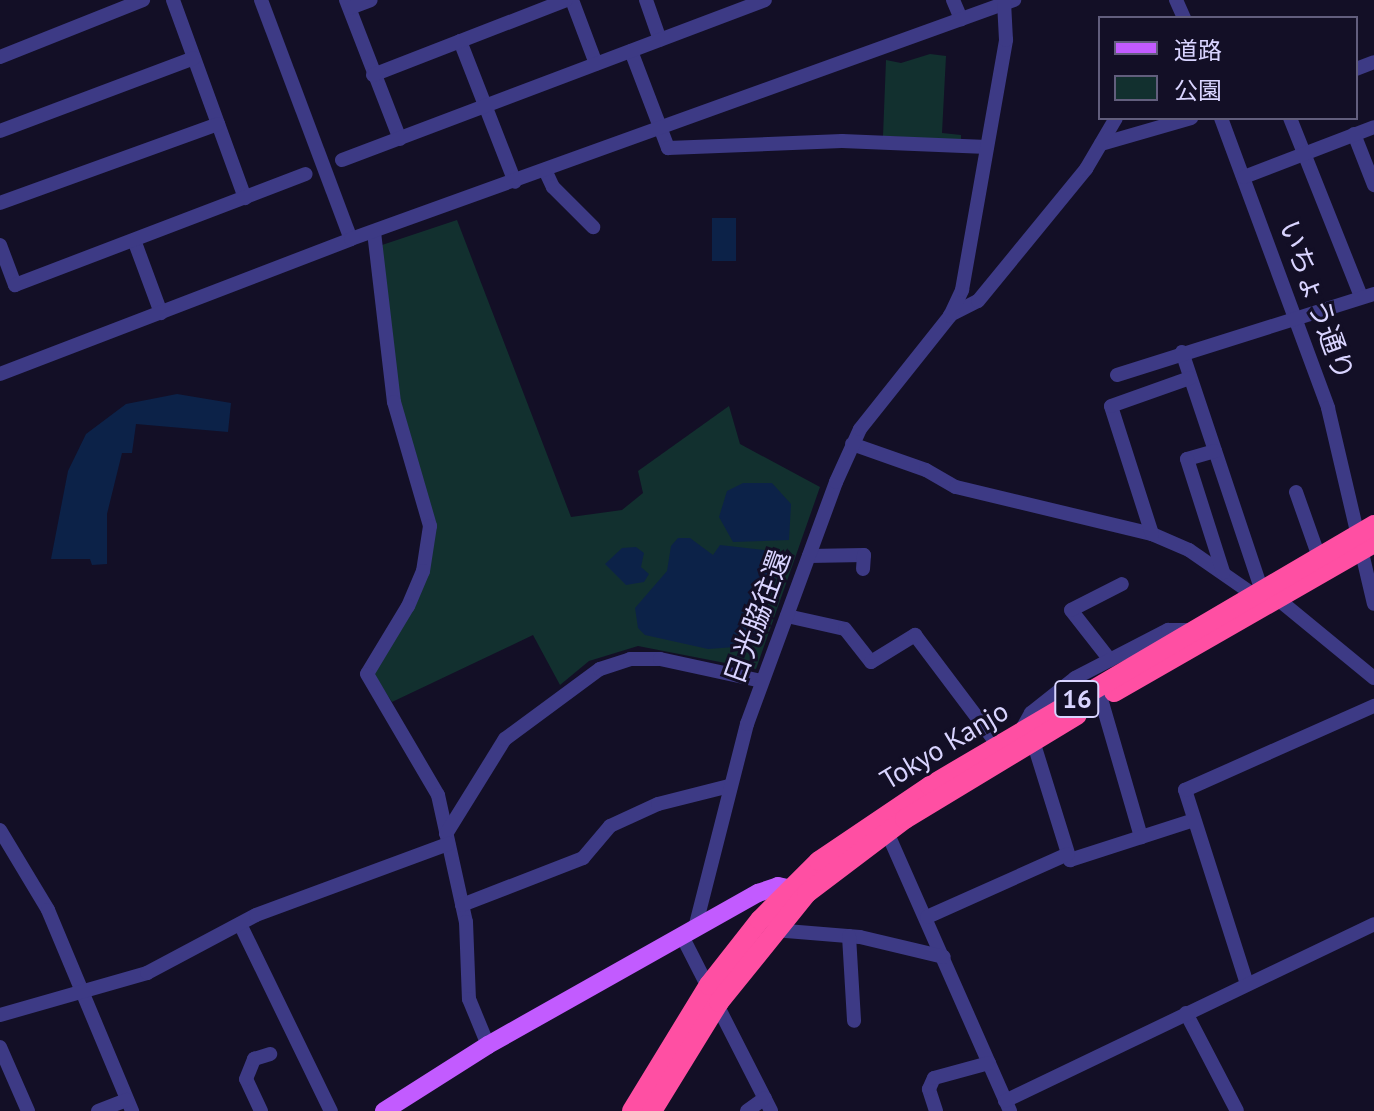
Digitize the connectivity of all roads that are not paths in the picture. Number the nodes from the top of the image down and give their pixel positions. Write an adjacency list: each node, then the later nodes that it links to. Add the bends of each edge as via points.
1 (143, 0): 16 (street)
2 (173, 0): 17 (street)
3 (261, 0): 44 (street)
4 (371, 0): 11 (street)
5 (566, 0): 14 (street)
6 (572, 0): 18 (street)
7 (646, 0): 13 (street)
8 (765, 0): 13 (street)
9 (953, 0): 12 (street)
10 (1009, 2): 12 (street); 32 (street, 日光脇往還)
11 (348, 4): 19 (street)
12 (961, 19): 27 (street)
13 (660, 40): 15 (street)
14 (460, 41): 19 (street); 20 (street)
15 (631, 51): 18 (street); 27 (street)
16 (0, 57)
17 (194, 58): 25 (street); 28 (street)
18 (596, 64): 20 (street)
19 (373, 75): 30 (street)
20 (485, 106): 30 (street); 38 (street)
21 (1115, 120): 31 (street)
22 (1184, 120): 31 (street)
23 (1222, 120): 37 (street, いちょう通り)
24 (1291, 120): 33 (street)
25 (218, 124): 40 (street); 41 (street)
26 (1374, 127): 29 (street)
27 (657, 128): 32 (street, via 668,148 842,141); 35 (street)
28 (0, 131)
29 (1354, 134): 33 (street); 39 (street)
30 (400, 139): 34 (street)
31 (1101, 144): 50 (street, via 978,301)
32 (987, 147): 50 (street, 日光脇往還, via 968,265)
33 (1304, 153): 37 (street); 47 (street)
34 (342, 160)
35 (545, 170): 38 (street); 42 (street, via 553,187)
36 (306, 174): 40 (street)
37 (1244, 177): 49 (street, いちょう通り)
38 (515, 182): 43 (street)
39 (1374, 185)
40 (245, 198): 45 (street)
41 (0, 203)
42 (593, 227)
43 (374, 232): 44 (street); 81 (street, via 394,402 430,526 413,595 367,674 438,795)
44 (351, 239): 48 (street)
45 (134, 240): 46 (street, via 15,285); 48 (street)
46 (0, 245)
47 (1367, 294): 49 (street)
48 (161, 313): 52 (street)
49 (1296, 315): 51 (street); 59 (street, いちょう通り)
50 (950, 316): 55 (street, 日光脇往還)
51 (1182, 352): 53 (street); 54 (street)
52 (0, 374)
53 (1117, 375)
54 (1190, 378): 56 (street); 58 (street, via 1111,406)
55 (852, 444): 58 (street, via 926,470 956,487); 60 (street, 日光脇往還)
56 (1215, 451): 63 (street, via 1187,459); 65 (street)
57 (1296, 492): 61 (street)
58 (1152, 534): 63 (street)
59 (1367, 538): 61 (highway, Tokyo Kanjo / 16); 65 (highway, Tokyo Kanjo / 16); 66 (street, いちょう通り)
60 (809, 556): 62 (street, via 864,555); 67 (street, 日光脇往還)
61 (1319, 557): 65 (highway, Tokyo Kanjo / 16)
62 (863, 569)
63 (1223, 572): 65 (street)
64 (1122, 584): 69 (street, via 1071,610)
65 (1265, 595): 68 (highway, Tokyo Kanjo / 16); 70 (street); 72 (highway, Tokyo Kanjo / 16)
66 (1374, 604)
67 (787, 616): 71 (street, 日光脇往還); 75 (street, via 845,629 871,662 915,635)
68 (1194, 630): 69 (street, via 1168,630); 74 (highway, Tokyo Kanjo / 16)
69 (1110, 660): 74 (street, via 1075,678 1031,713)
70 (1374, 678)
71 (762, 681): 76 (street, 日光脇往還); 81 (street, via 660,659 630,659 600,669 505,739)
72 (1101, 699): 74 (highway, Tokyo Kanjo / 16); 80 (street)
73 (1374, 706): 77 (street, via 1185,790)
74 (1027, 736): 75 (highway, Tokyo Kanjo / 16); 79 (highway, Tokyo Kanjo / 16); 82 (street)
75 (998, 745): 83 (highway, Tokyo Kanjo / 16, via 879,817)
76 (729, 786): 84 (street, via 658,804 610,826 583,858); 89 (street, 日光脇往還)
77 (1194, 820): 80 (street); 92 (street)
78 (0, 830): 93 (street, via 48,910)
79 (887, 832): 83 (highway, Tokyo Kanjo / 16); 85 (street)
80 (1141, 837): 82 (street, via 1070,860)
81 (447, 839): 84 (street); 86 (street)
82 (1068, 854): 85 (street)
83 (799, 890): 88 (highway, Tokyo Kanjo / 16); 89 (main road, via 758,893); 94 (highway, Tokyo Kanjo / 16)
84 (462, 905): 98 (street, via 469,999)
85 (927, 917): 91 (street)
86 (240, 924): 93 (street, via 147,973); 109 (street)
87 (1374, 924): 92 (street)
88 (774, 930): 90 (street); 94 (highway, Tokyo Kanjo / 16)
89 (689, 932): 94 (street); 98 (main road)
90 (849, 936): 91 (street); 97 (street)
91 (944, 957): 101 (street)
92 (1247, 984): 95 (street)
93 (82, 992): 96 (street); 103 (street)
94 (714, 994): 102 (street); 110 (highway, Tokyo Kanjo / 16); 111 (highway, Tokyo Kanjo / 16)
95 (1186, 1013): 104 (street); 114 (street)
96 (0, 1015)
97 (854, 1021)
98 (488, 1045): 105 (main road)
99 (0, 1047): 106 (street)
100 (270, 1054): 108 (street, via 254,1059 246,1079)
101 (989, 1063): 104 (street); 113 (street, via 934,1078 929,1089)
102 (768, 1104): 112 (street)
103 (129, 1106): 107 (street)
104 (1008, 1106)
105 (396, 1108)
106 (28, 1111)
107 (98, 1111)
108 (261, 1111)
109 (331, 1111)
110 (632, 1111)
111 (652, 1111)
112 (747, 1111)
113 (936, 1111)
114 (1237, 1111)

